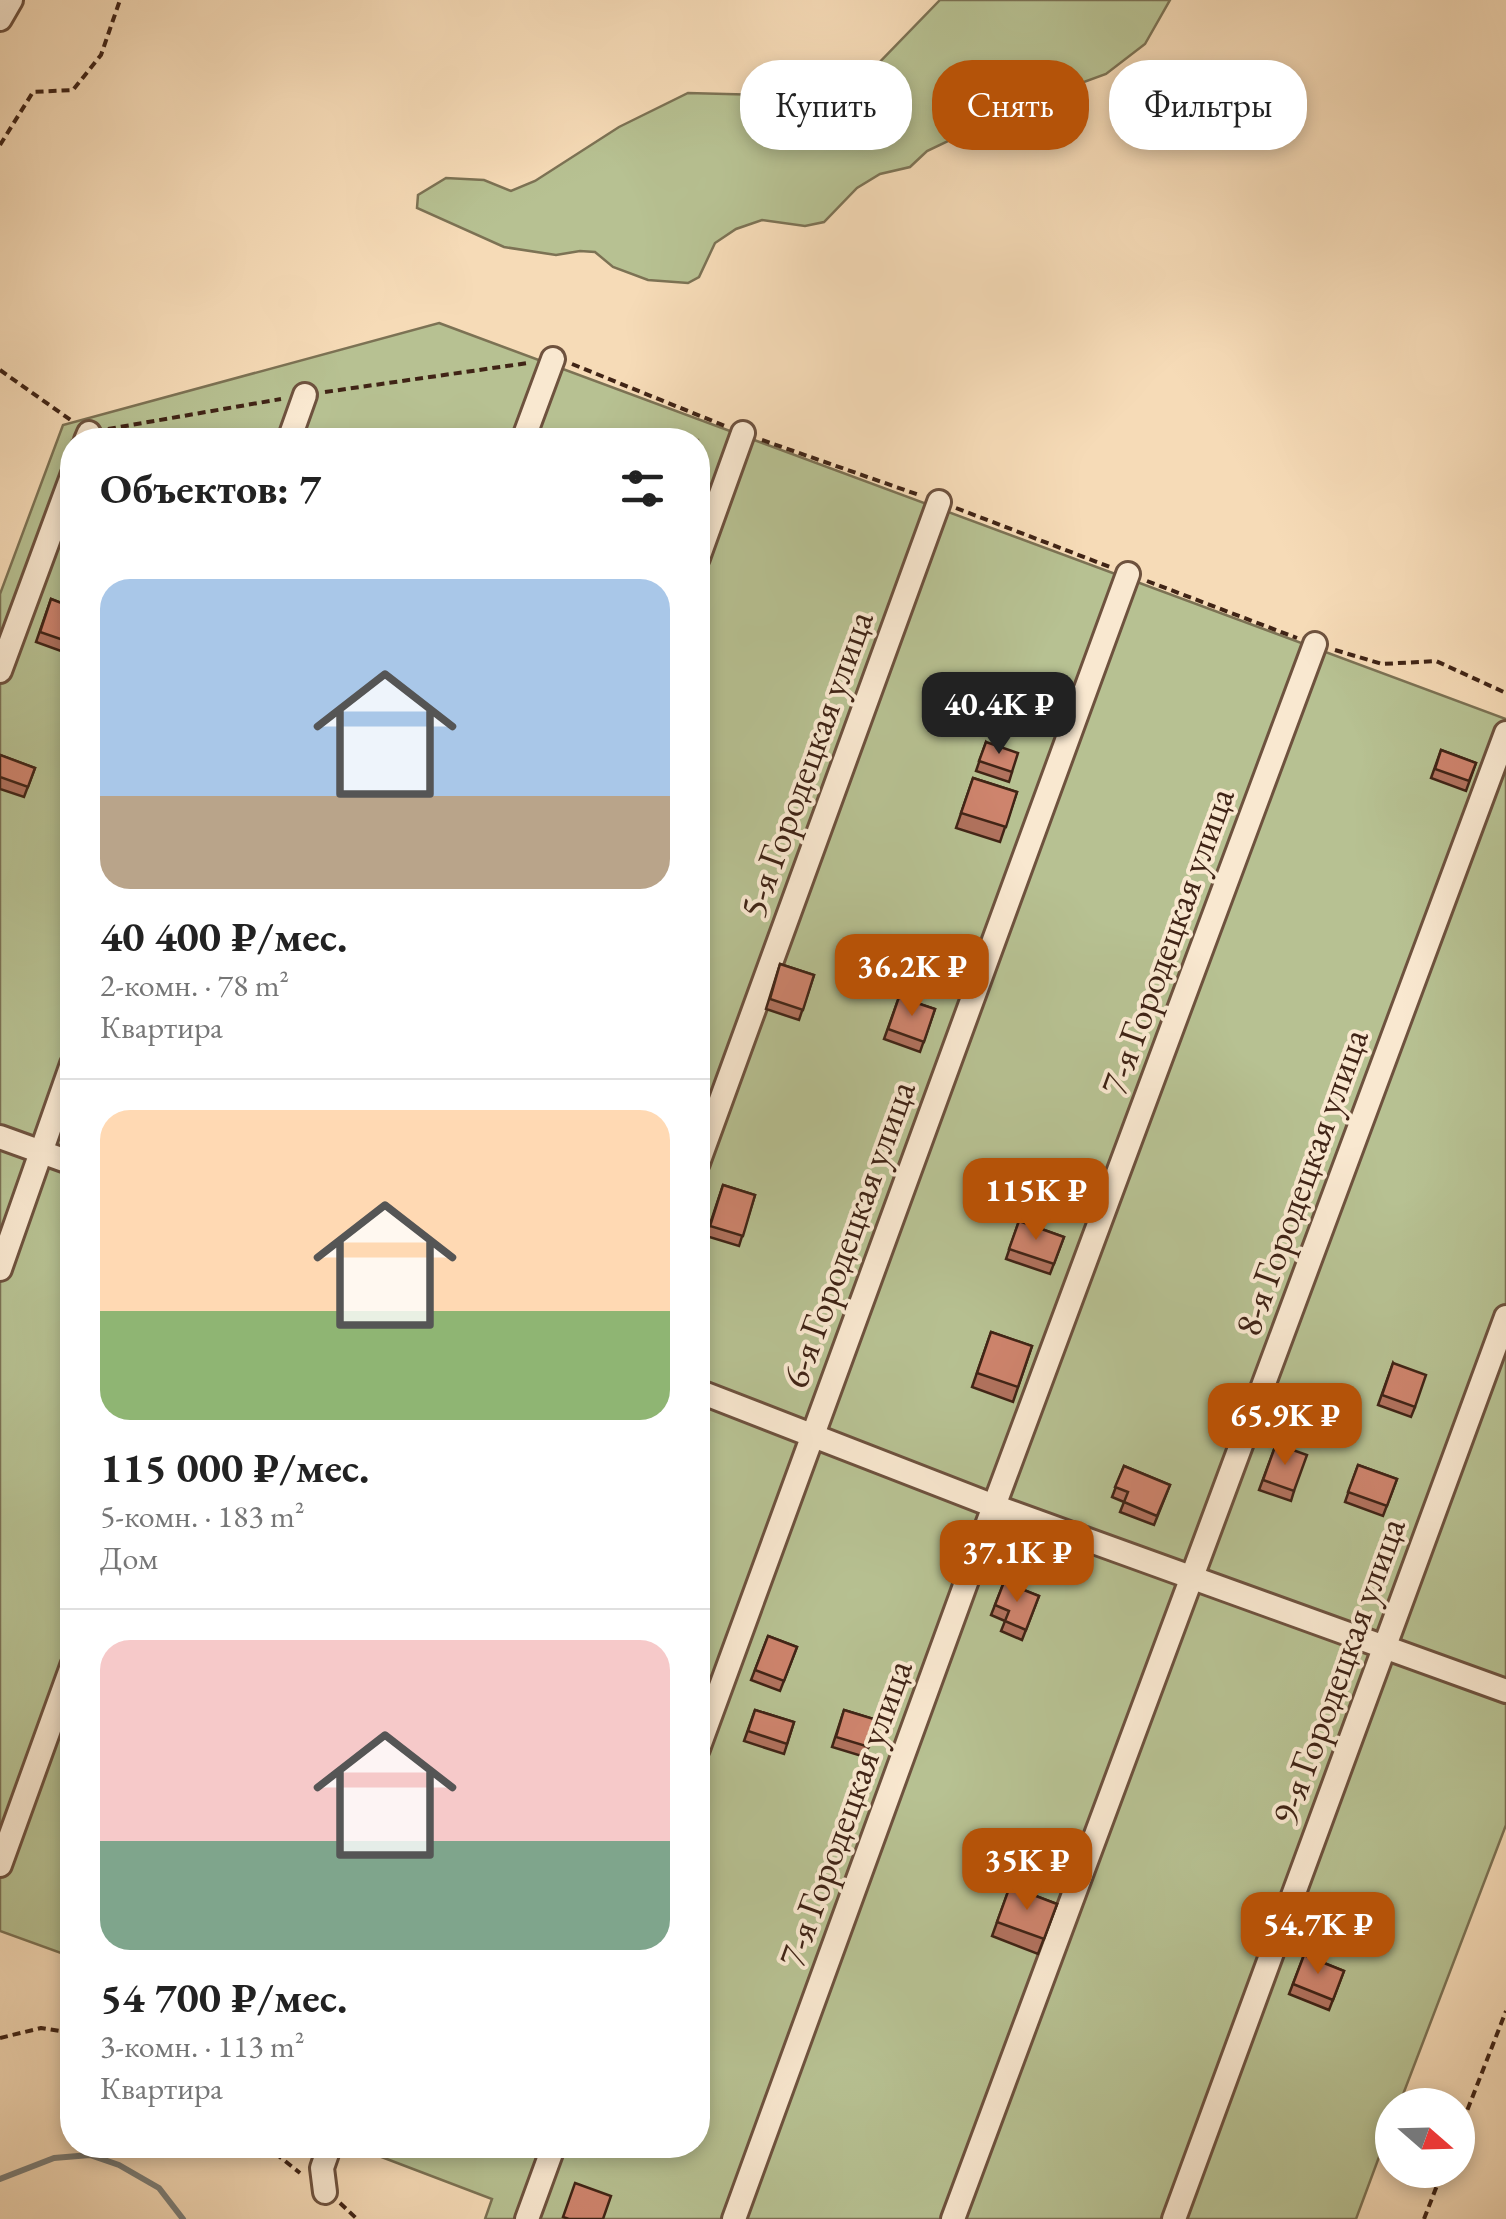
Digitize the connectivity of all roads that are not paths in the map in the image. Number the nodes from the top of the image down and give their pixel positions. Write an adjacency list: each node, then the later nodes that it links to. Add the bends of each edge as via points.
1 (11, 0): 2 (street)
2 (0, 20)
3 (553, 359): 6 (street)
4 (305, 395): 5 (street)
5 (293, 428)
6 (528, 428)
7 (742, 434): 10 (street)
8 (939, 502): 16 (street, 5-я Городецкая улица)
9 (60, 508): 13 (street)
10 (710, 524)
11 (1128, 574): 23 (street, 6-я Городецкая улица)
12 (1315, 644): 24 (street, 7-я Городецкая улица)
13 (0, 671)
14 (1506, 733): 25 (street, 8-я Городецкая улица)
15 (60, 1099): 18 (street)
16 (710, 1130)
17 (0, 1137): 18 (street)
18 (42, 1152): 19 (street); 20 (street)
19 (60, 1159)
20 (0, 1269)
21 (1506, 1317): 26 (street, 9-я Городецкая улица)
22 (710, 1395): 23 (street)
23 (812, 1433): 24 (street); 29 (street, 6-я Городецкая улица)
24 (994, 1506): 25 (street); 35 (street, 7-я Городецкая улица)
25 (1191, 1577): 26 (street); 36 (street, 8-я Городецкая улица)
26 (1384, 1647): 27 (street); 37 (street, 9-я Городецкая улица)
27 (1506, 1691)
28 (60, 1699): 30 (street)
29 (710, 1717)
30 (0, 1865)
31 (325, 2158): 33 (street)
32 (549, 2158): 34 (street)
33 (325, 2192)
34 (527, 2219)
35 (734, 2219)
36 (953, 2219)
37 (1174, 2219)

